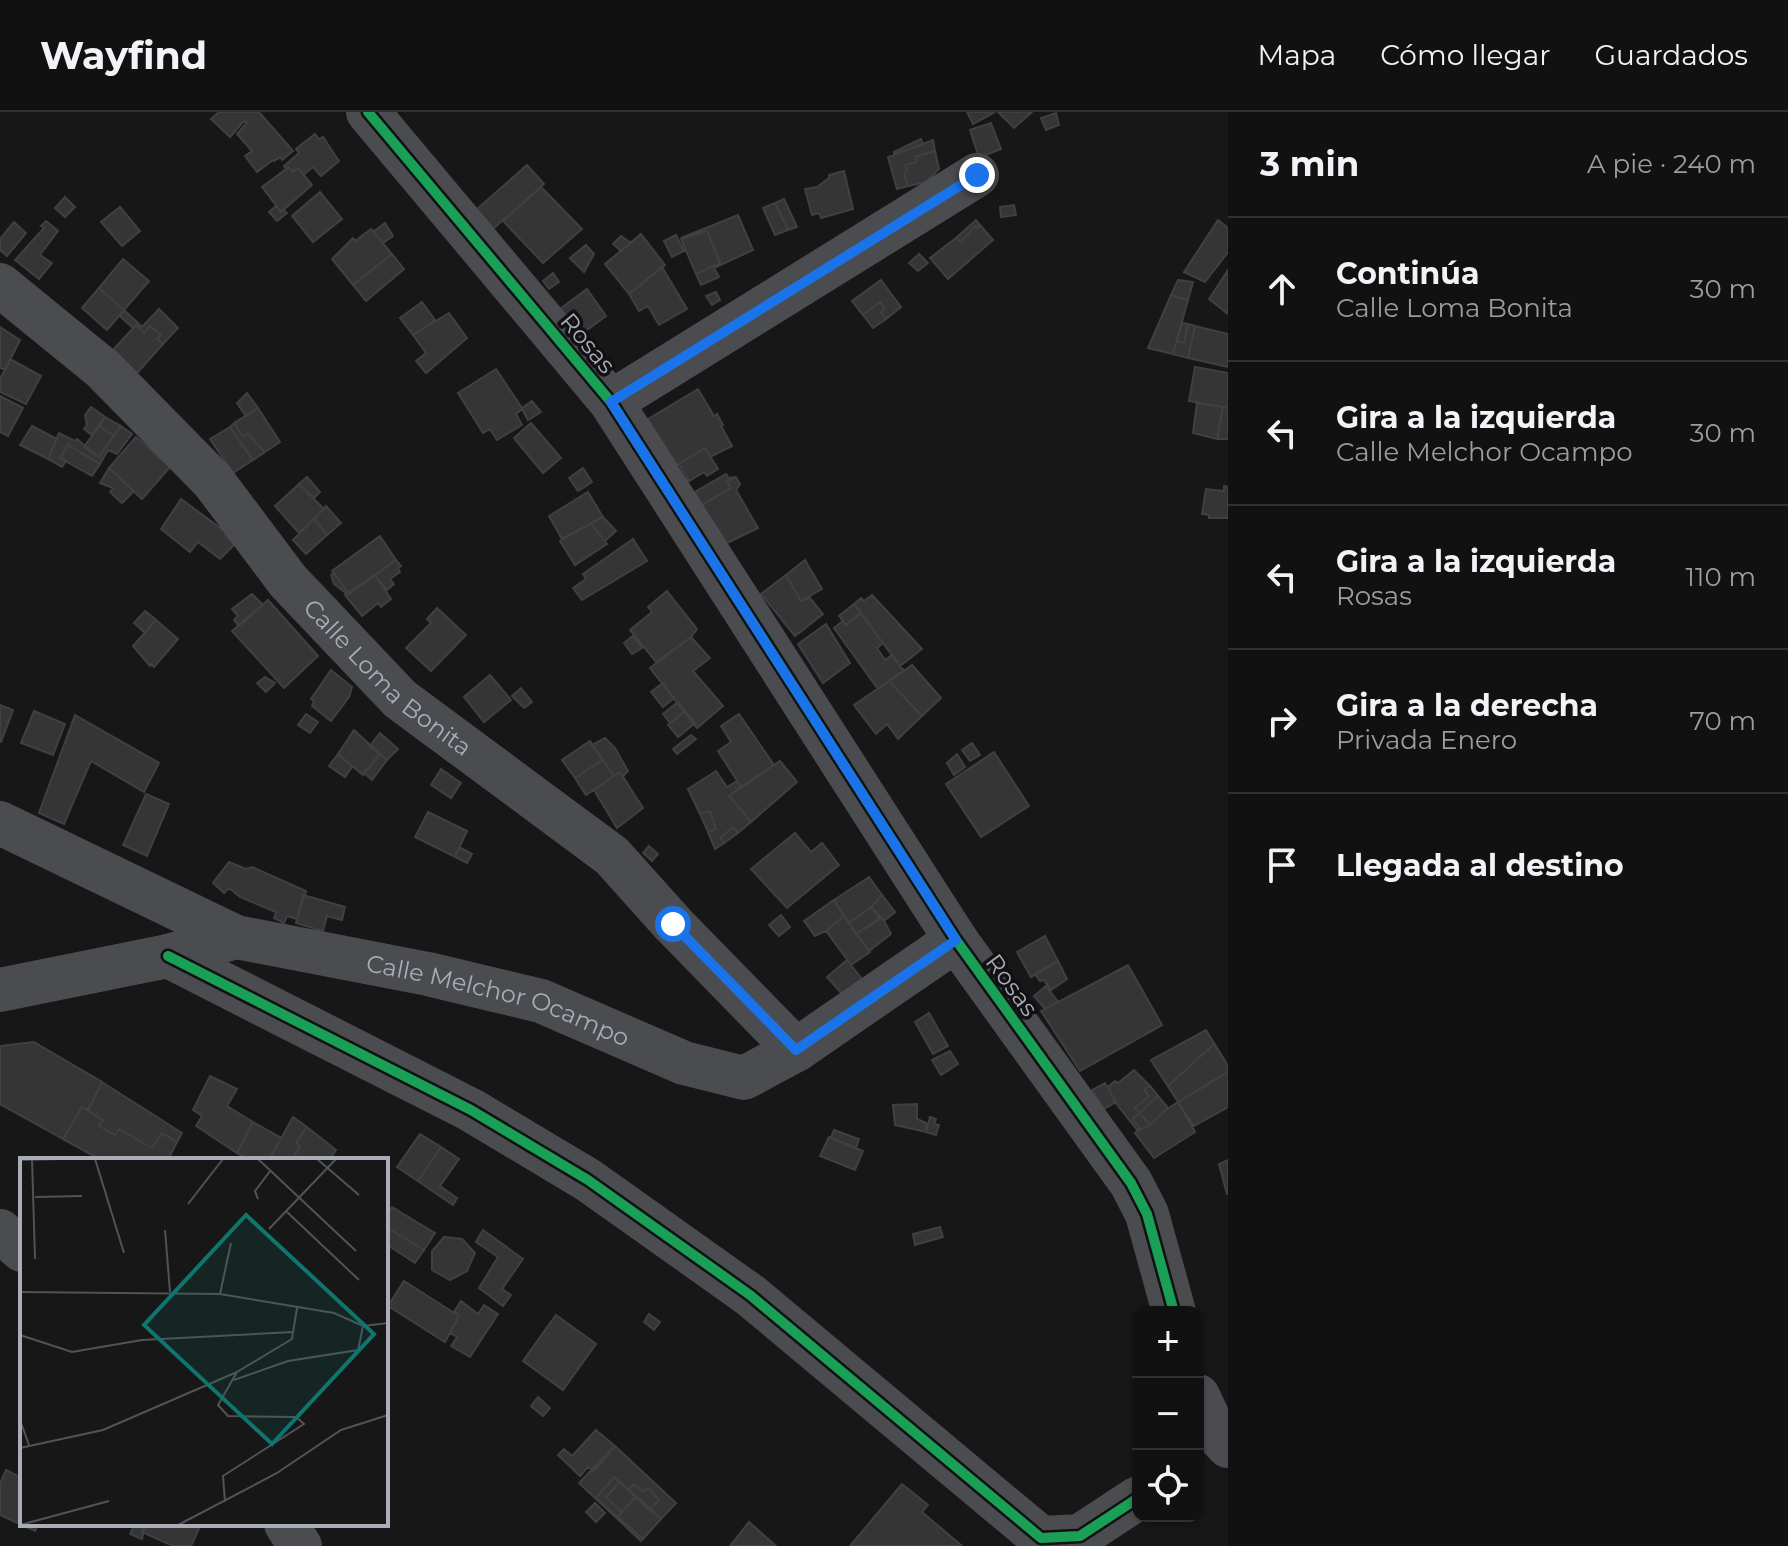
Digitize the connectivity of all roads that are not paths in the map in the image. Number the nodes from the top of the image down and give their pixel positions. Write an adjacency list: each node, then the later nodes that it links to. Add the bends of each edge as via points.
1 (368, 112): 4 (street, Rosas)
2 (977, 175): 4 (street)
3 (0, 285): 10 (street, Calle Loma Bonita, via 103,369 213,481 288,581 400,699 612,856)
4 (611, 402): 7 (street, Rosas)
5 (0, 823): 6 (street)
6 (236, 937): 8 (street, Calle Melchor Ocampo); 10 (street, Calle Melchor Ocampo, via 541,1001 684,1063 744,1078)
7 (956, 940): 10 (street, Calle Melchor Ocampo); 13 (street, Rosas, via 1131,1183 1147,1214)
8 (168, 956): 9 (street, Calle Melchor Ocampo); 14 (street, via 471,1110 588,1180 750,1295 1041,1538 1080,1536)
9 (0, 990)
10 (796, 1050)
11 (0, 1231): 12 (street)
12 (20, 1248)
13 (1172, 1306)
14 (1132, 1502)
15 (287, 1526): 16 (street)
16 (300, 1546)

